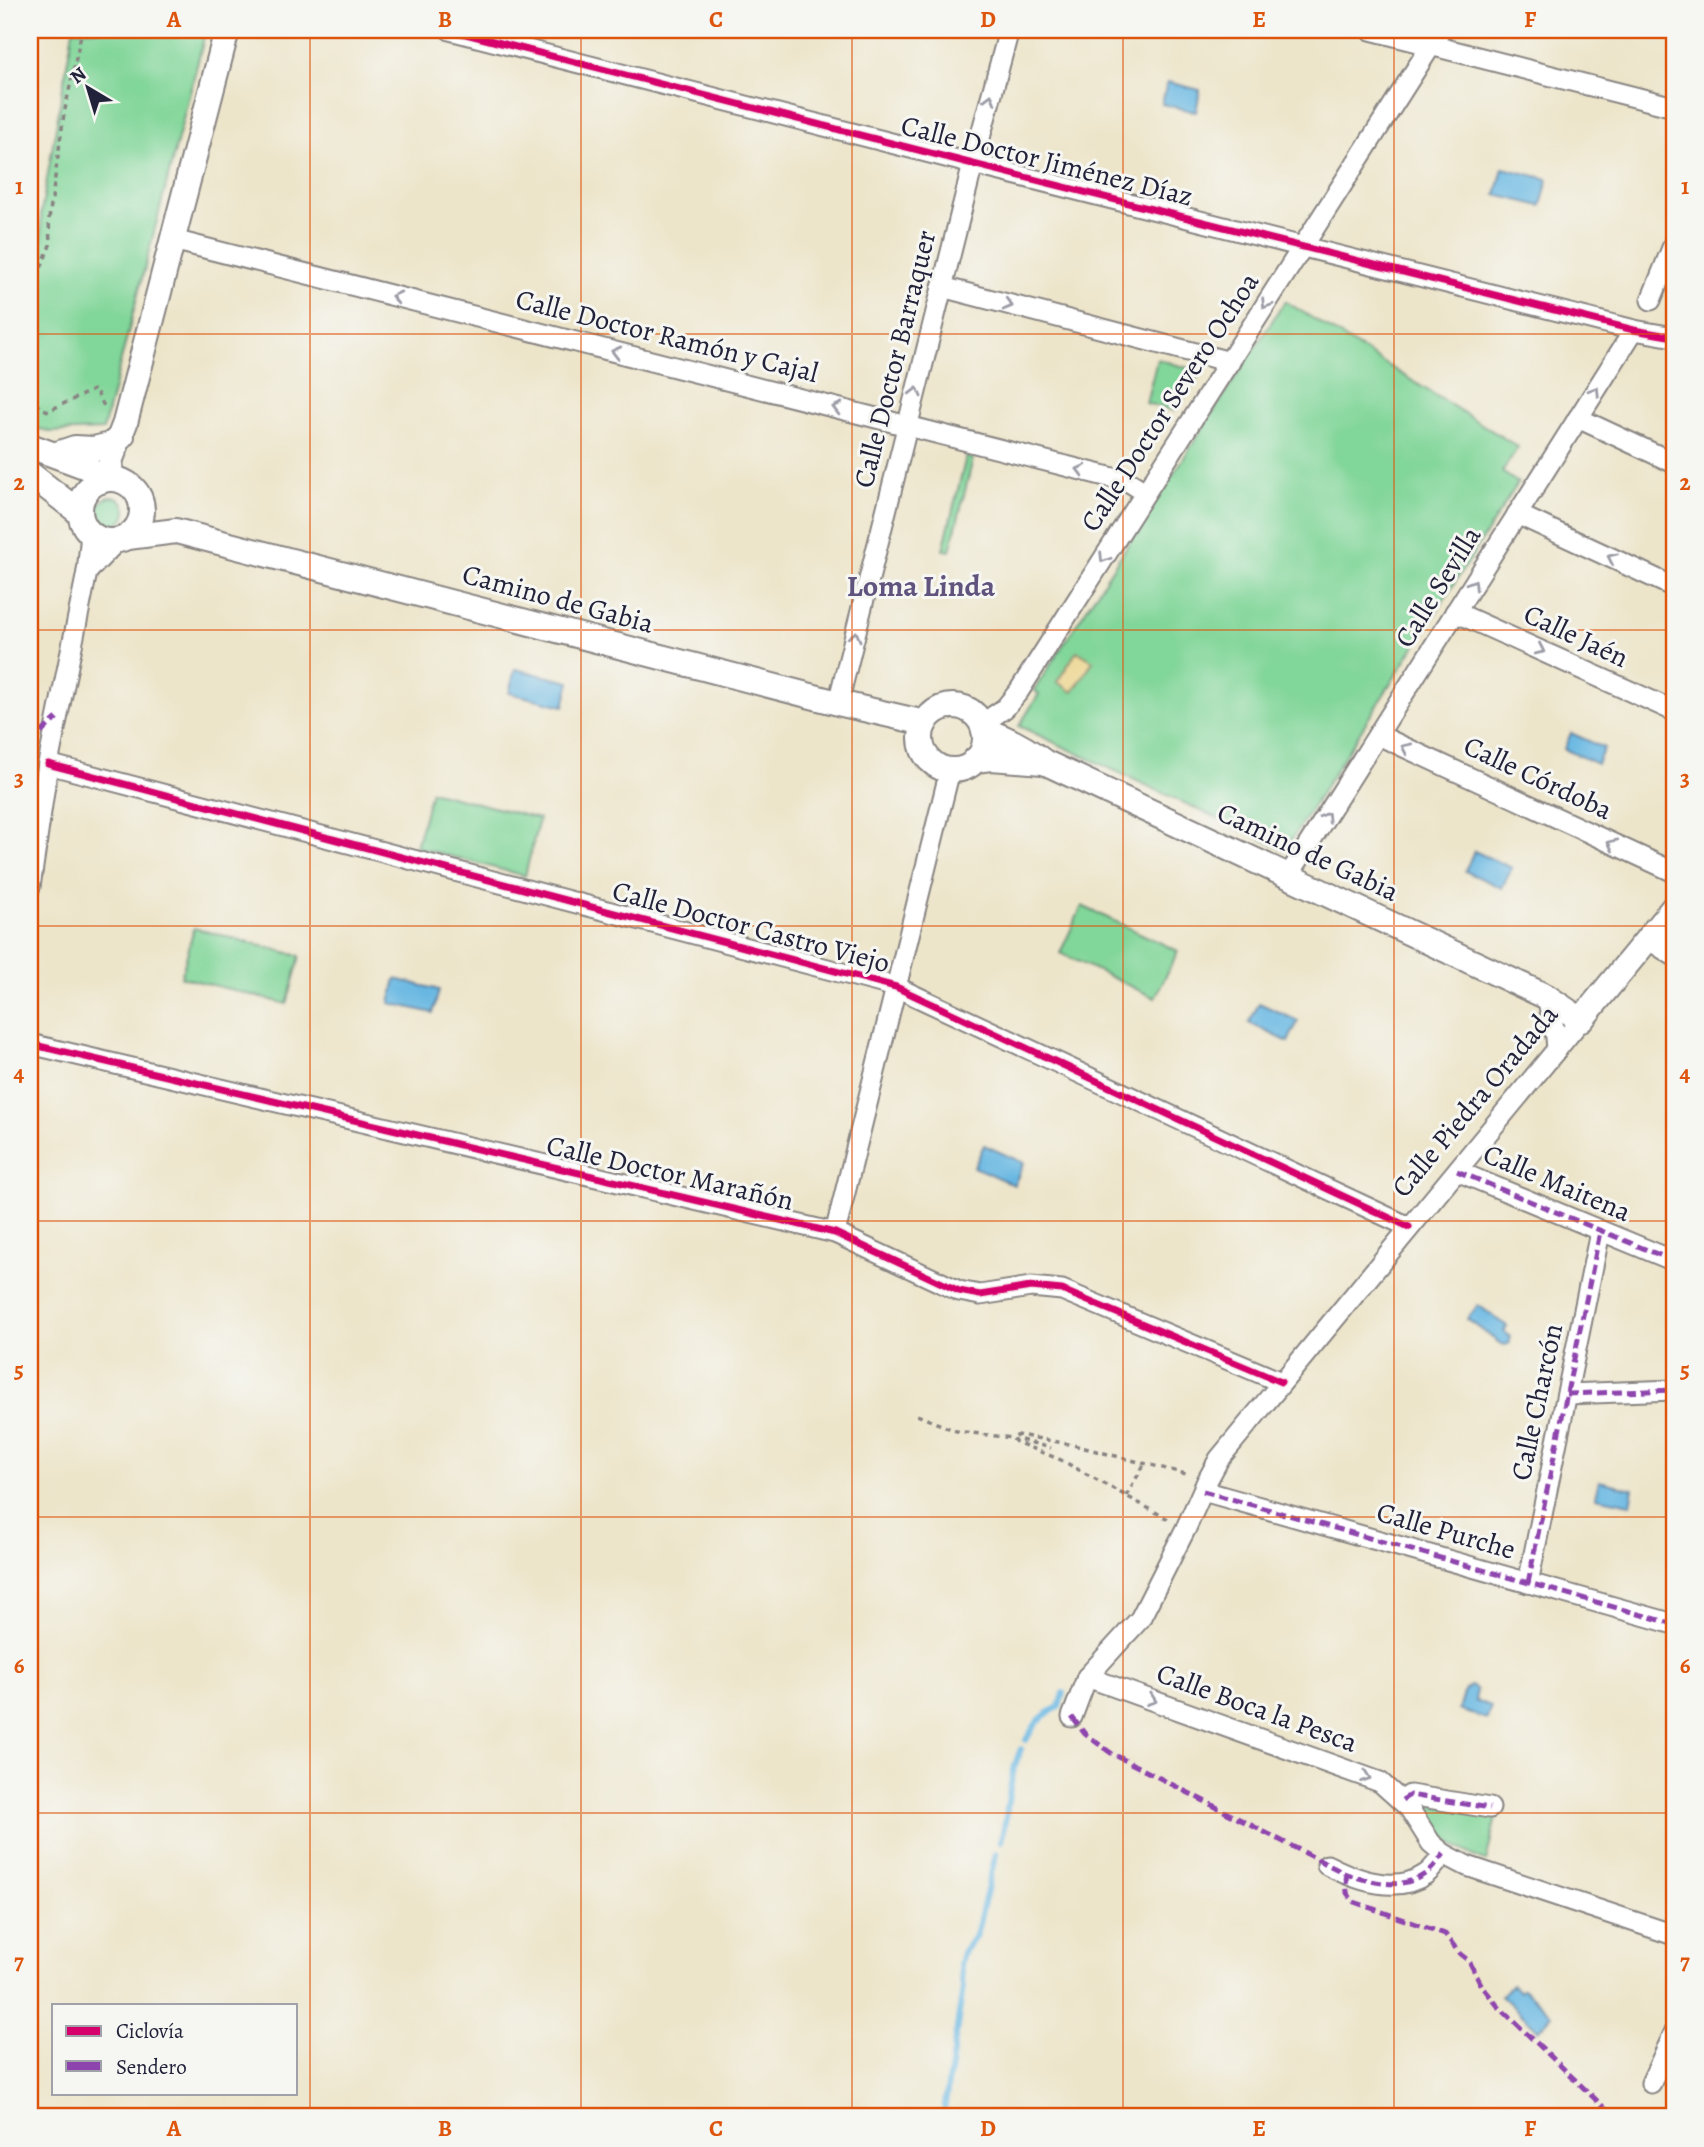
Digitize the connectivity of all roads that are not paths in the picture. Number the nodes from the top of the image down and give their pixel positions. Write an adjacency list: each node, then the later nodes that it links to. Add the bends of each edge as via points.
1 (227, 30): 8 (street)
2 (450, 30): 7 (street, Calle Doctor Jiménez Díaz)
3 (1009, 30): 7 (street, Calle Doctor Barraquer, one-way to 3)
4 (1371, 30): 5 (street)
5 (1436, 37): 6 (street); 10 (street, Calle Doctor Severo Ochoa)
6 (1674, 107)
7 (973, 164): 10 (street, Calle Doctor Jiménez Díaz); 11 (street, Calle Doctor Barraquer)
8 (173, 240): 17 (street, Calle Doctor Ramón y Cajal, one-way to 8); 18 (street)
9 (1674, 243): 12 (street)
10 (1303, 247): 13 (street, Calle Doctor Jiménez Díaz); 15 (street, Calle Doctor Severo Ochoa, one-way to 15)
11 (942, 287): 15 (street, one-way to 15); 17 (street, Calle Doctor Barraquer, one-way to 11)
12 (1651, 300)
13 (1634, 330): 14 (street, Calle Doctor Jiménez Díaz); 16 (street, Calle Sevilla, one-way to 13)
14 (1674, 337)
15 (1230, 362): 24 (street, Calle Doctor Severo Ochoa)
16 (1578, 418): 21 (street); 25 (street, Calle Sevilla)
17 (908, 426): 24 (street, Calle Doctor Ramón y Cajal, one-way to 17, via 1129,482); 32 (street, Calle Doctor Barraquer, one-way to 17)
18 (122, 436): 20 (street, via 110,445); 23 (street, via 111,459)
19 (30, 446): 20 (street, Camino de Gabia)
20 (54, 455): 23 (street, Camino de Gabia, via 87,467)
21 (1674, 463)
22 (30, 474): 26 (street)
23 (121, 488): 26 (street, via 94,484 84,495); 27 (street, Camino de Gabia); 28 (street, via 139,524)
24 (1145, 492): 35 (street, Calle Doctor Severo Ochoa, one-way to 35, via 1019,691)
25 (1517, 514): 30 (street, one-way to 25); 31 (street, Calle Sevilla, one-way to 25)
26 (85, 524): 28 (street, via 103,540); 29 (street)
27 (176, 531): 28 (street, Camino de Gabia); 32 (street, Camino de Gabia)
28 (123, 539): 29 (street)
29 (87, 572): 39 (street)
30 (1674, 587)
31 (1455, 612): 33 (street, Calle Jaén, one-way to 33); 36 (street, Calle Sevilla)
32 (838, 703): 34 (street, Camino de Gabia)
33 (1674, 711)
34 (925, 723): 35 (street, via 949,706 968,710); 40 (street, via 921,733 925,753)
35 (983, 727): 37 (street, via 984,746); 38 (street, Camino de Gabia)
36 (1378, 735): 41 (street, Calle Córdoba, one-way to 36); 42 (street, Calle Sevilla, one-way to 36)
37 (975, 760): 38 (street, Camino de Gabia); 40 (street)
38 (1044, 762): 42 (street, Camino de Gabia)
39 (48, 764): 43 (street); 47 (street, Calle Doctor Castro Viejo)
40 (950, 770): 47 (street)
41 (1674, 872)
42 (1289, 875): 48 (street, Camino de Gabia)
43 (30, 887)
44 (1674, 907): 45 (street, Calle Piedra Oradada)
45 (1649, 937): 46 (street); 49 (street, Calle Piedra Oradada)
46 (1674, 953)
47 (896, 987): 53 (street, Calle Doctor Castro Viejo); 55 (street)
48 (1547, 997): 49 (street, Camino de Gabia); 51 (street)
49 (1586, 1015): 51 (street, Calle Piedra Oradada)
50 (30, 1044): 55 (street, Calle Doctor Marañón)
51 (1557, 1050): 52 (street, Calle Piedra Oradada)
52 (1457, 1171): 53 (street, Calle Piedra Oradada); 54 (street, Calle Maitena)
53 (1409, 1227): 57 (street, Calle Piedra Oradada)
54 (1600, 1232): 56 (street, Calle Maitena); 59 (street, Calle Charcón)
55 (835, 1233): 57 (street, Calle Doctor Marañón, via 959,1291 980,1295 1031,1287 1062,1290)
56 (1674, 1261)
57 (1281, 1382): 60 (street, Calle Piedra Oradada, via 1219,1459)
58 (1674, 1390): 59 (street)
59 (1567, 1394): 61 (street, Calle Charcón)
60 (1205, 1486): 61 (street, Calle Purche); 63 (street, Calle Piedra Oradada, via 1140,1619)
61 (1528, 1583): 62 (street, Calle Purche)
62 (1674, 1624)
63 (1087, 1677): 64 (street, Calle Piedra Oradada); 65 (street, Calle Boca la Pesca, one-way to 65, via 1380,1782)
64 (1072, 1717)
65 (1402, 1800): 66 (street, via 1409,1795); 67 (street, Calle Boca la Pesca, via 1431,1843)
66 (1490, 1808)
67 (1444, 1854): 68 (street, via 1427,1873 1391,1885 1346,1874); 69 (street, Calle Boca la Pesca, via 1466,1866)
68 (1327, 1864)
69 (1674, 1935)
70 (1674, 2033): 71 (street)
71 (1651, 2083)

